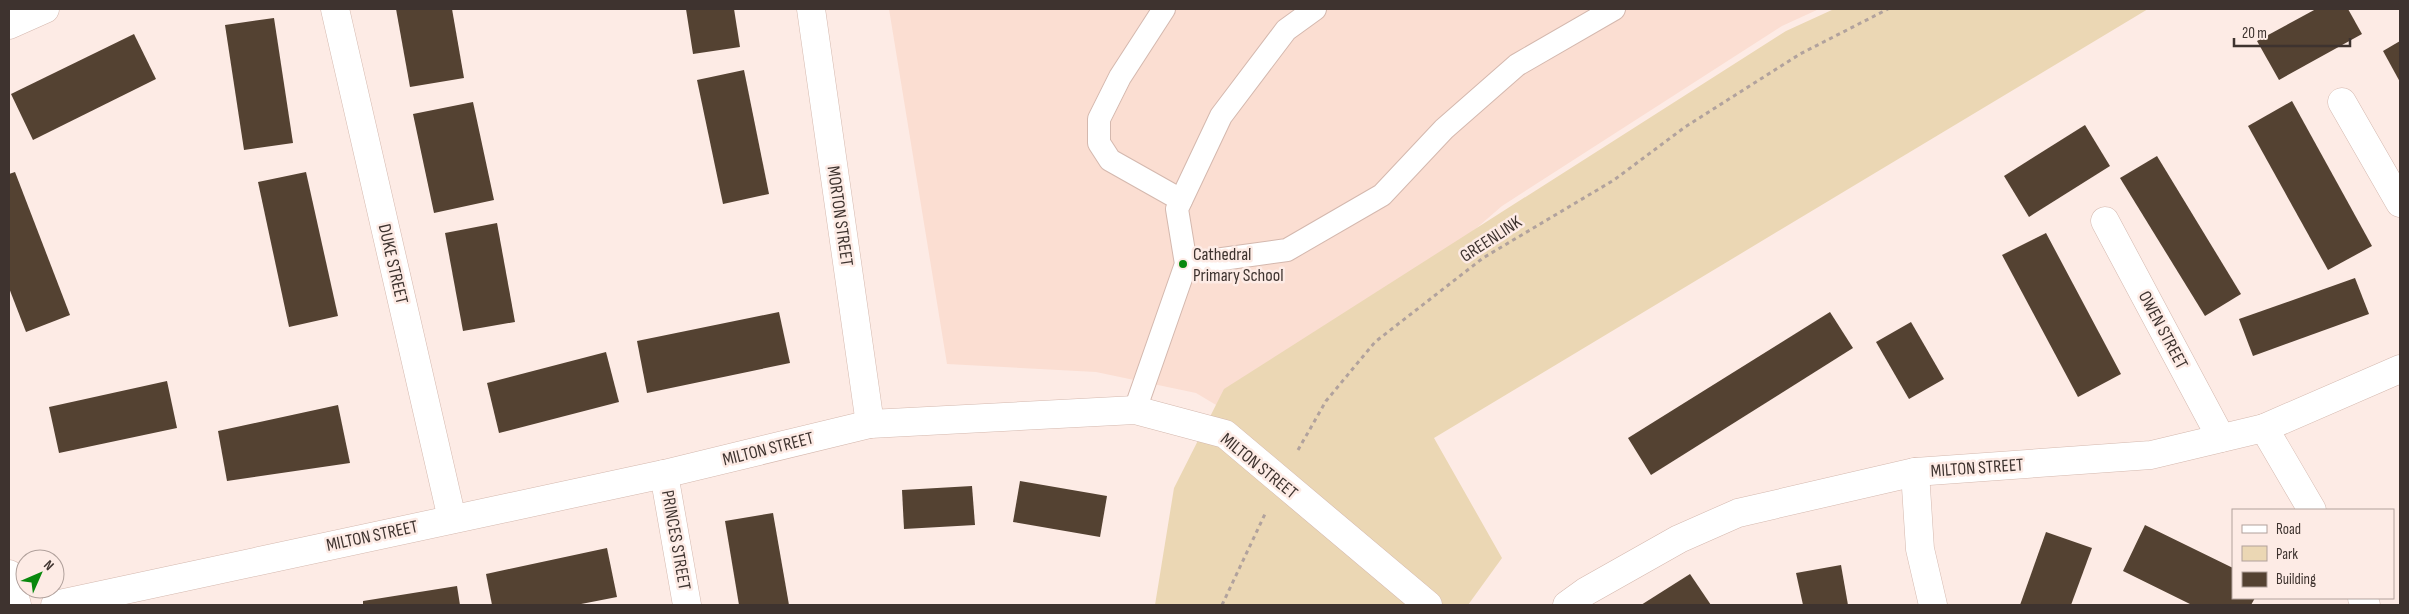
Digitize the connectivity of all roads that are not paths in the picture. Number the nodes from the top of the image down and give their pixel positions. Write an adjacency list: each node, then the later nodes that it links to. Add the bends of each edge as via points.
1 (45, 9): 7 (street)
2 (335, 9): 21 (street, DUKE STREET)
3 (811, 9): 15 (street, MORTON STREET)
4 (1164, 9): 9 (lane, via 1120,77 1099,119 1099,144 1110,160)
5 (1315, 9): 9 (lane, via 1286,30 1221,116)
6 (1614, 9): 12 (lane, via 1517,65 1444,129 1382,195 1286,250)
7 (9, 25)
8 (2342, 102): 10 (street)
9 (1181, 200): 12 (lane, via 1177,209)
10 (2400, 203)
11 (2104, 221): 17 (street, OWEN STREET)
12 (1186, 264): 14 (lane)
13 (2400, 369): 16 (street, MILTON STREET)
14 (1135, 410): 15 (street, MILTON STREET); 26 (street, MILTON STREET, via 1225,434)
15 (870, 424): 19 (street, MILTON STREET)
16 (2264, 428): 17 (street, MILTON STREET); 20 (street)
17 (2221, 438): 18 (street, MILTON STREET, via 2151,455)
18 (1915, 472): 27 (street, MILTON STREET, via 1738,513 1679,540); 28 (street, via 1920,549)
19 (664, 474): 21 (street, MILTON STREET); 25 (street, PRINCES STREET)
20 (2311, 509)
21 (452, 519): 24 (street, MILTON STREET)
22 (9, 574): 23 (street)
23 (17, 605)
24 (55, 605)
25 (687, 605)
26 (1428, 605)
27 (1567, 605)
28 (1933, 605)

